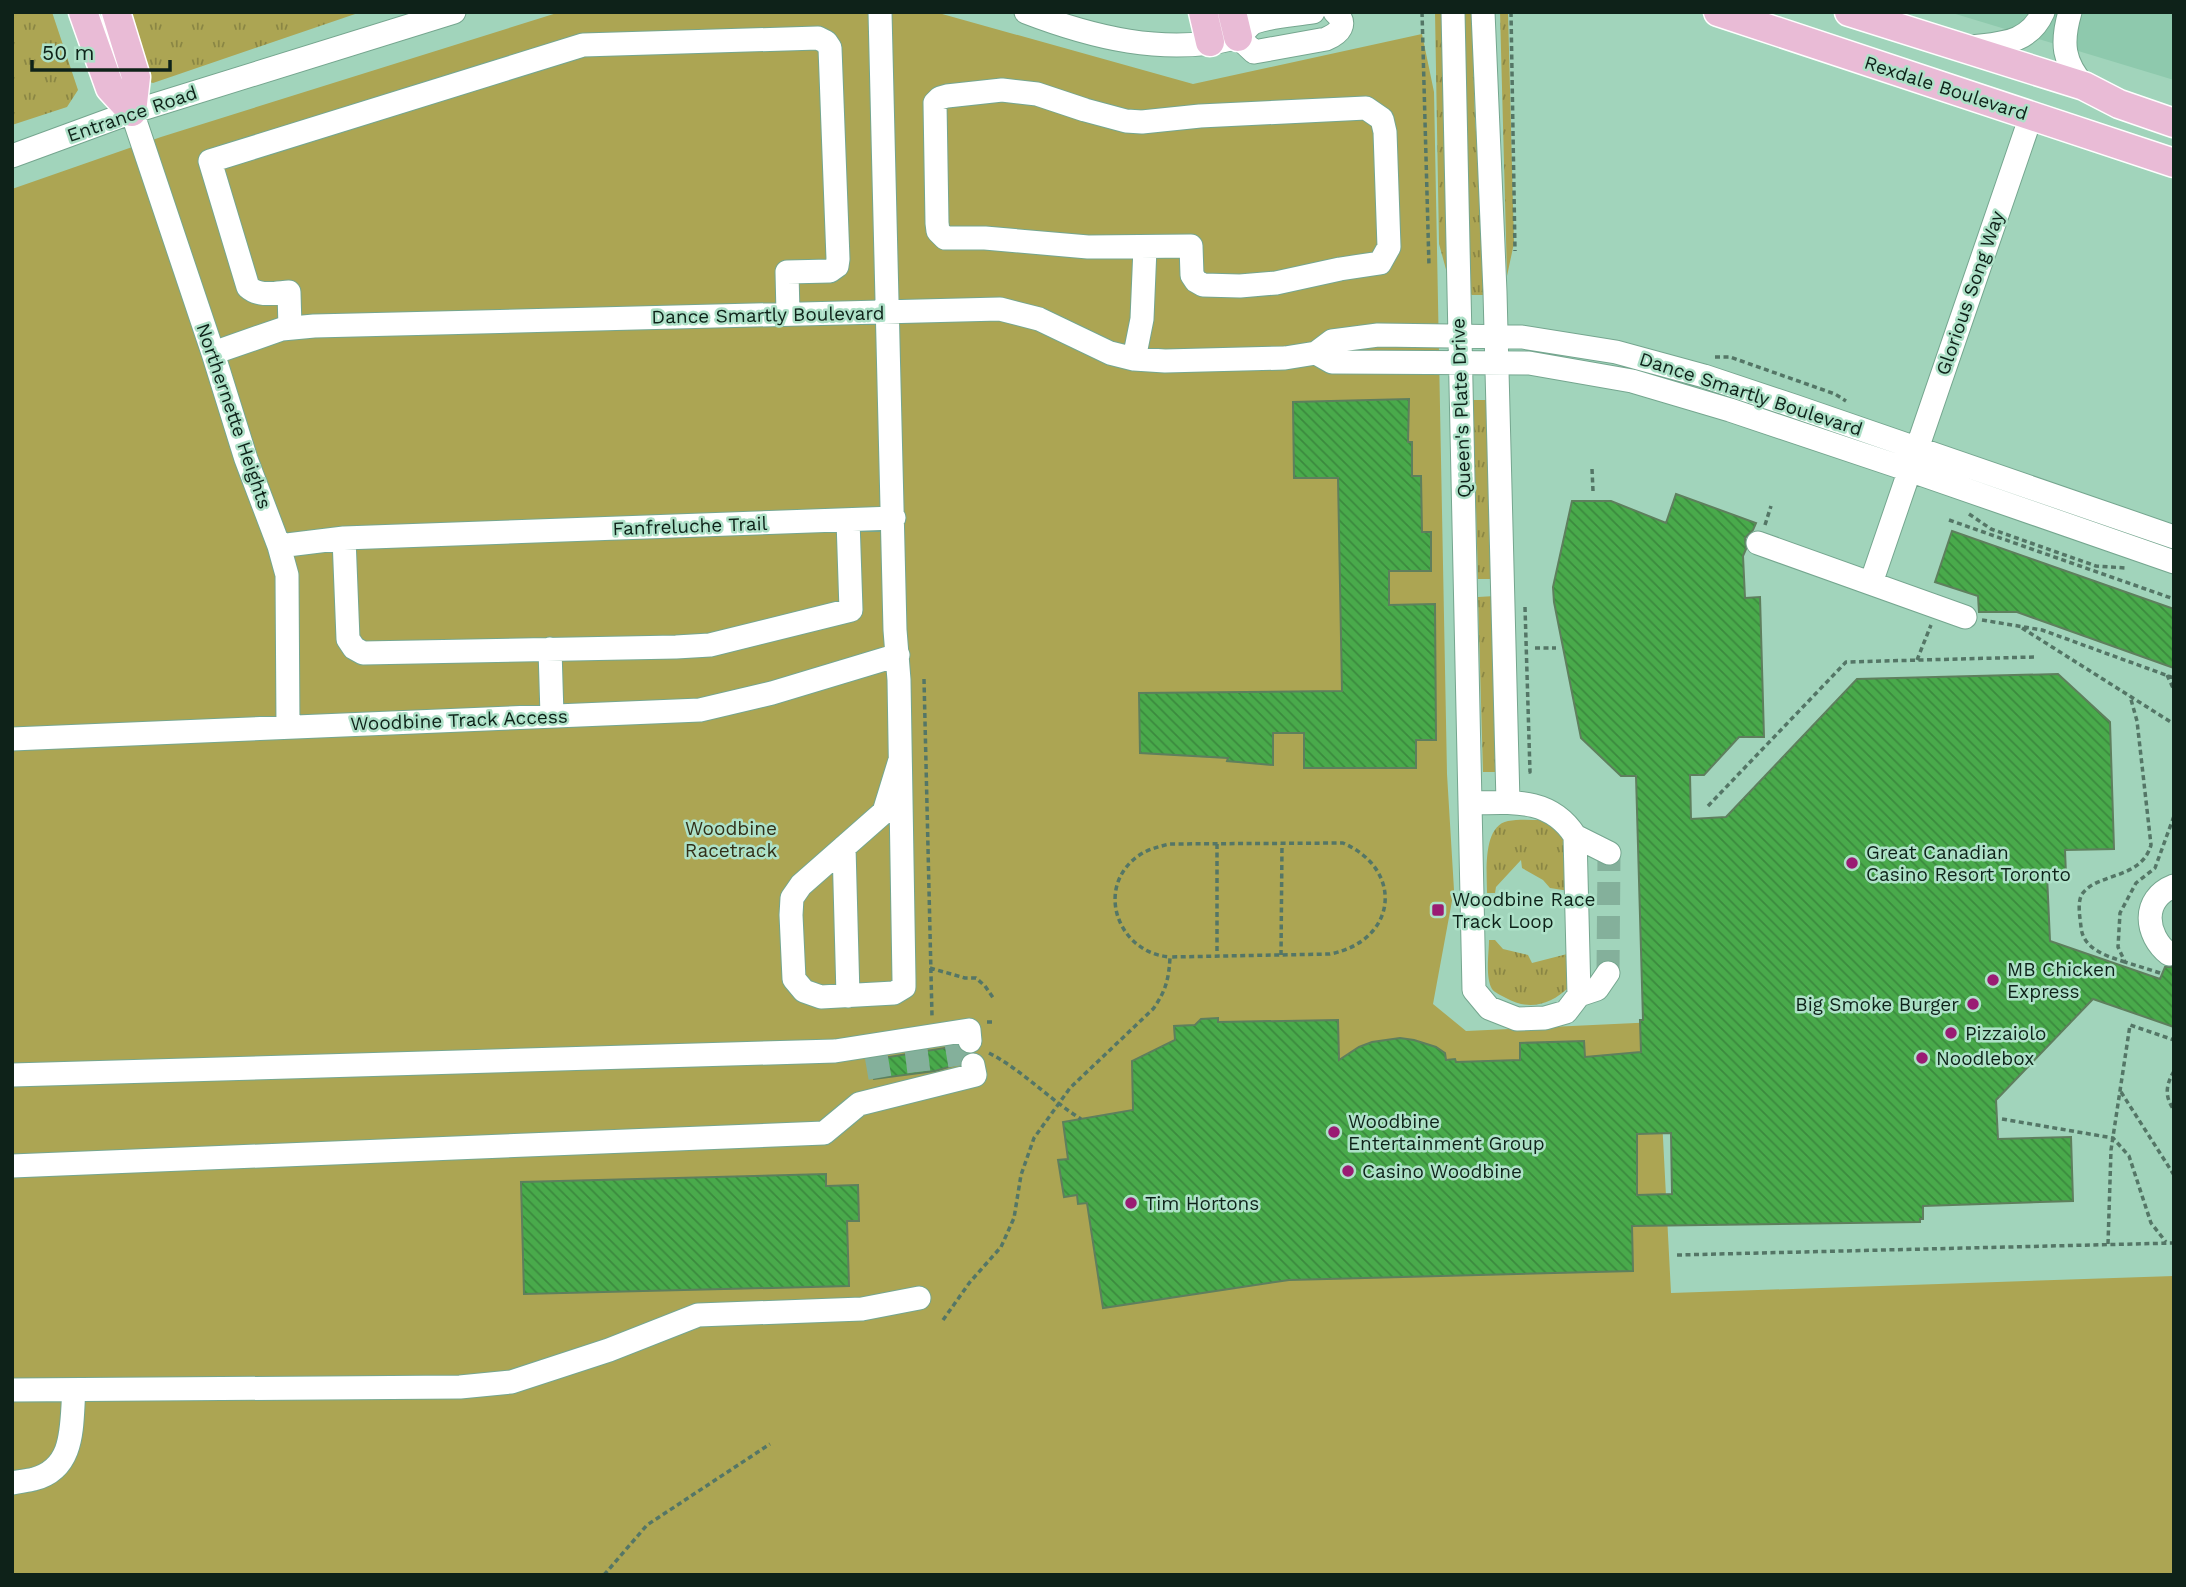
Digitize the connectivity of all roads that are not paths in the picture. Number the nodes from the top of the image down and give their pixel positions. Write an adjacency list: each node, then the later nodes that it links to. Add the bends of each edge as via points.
1 (83, 12): 19 (main road, via 110,88)
2 (116, 12): 19 (main road, via 136,77)
3 (454, 12): 19 (street, Entrance Road)
4 (880, 12): 25 (street)
5 (1026, 12): 16 (street, via 1064,26 1150,45)
6 (1203, 12): 16 (main road)
7 (1313, 12): 15 (street)
8 (1335, 12): 15 (street, via 1342,26 1336,35 1254,51)
9 (1453, 12): 28 (street, Queen's Plate Drive)
10 (1483, 12): 29 (street, Queen's Plate Drive)
11 (1718, 12): 20 (main road, Rexdale Boulevard)
12 (1849, 12): 17 (main road)
13 (2043, 12): 17 (street, via 2024,37)
14 (2070, 12): 18 (street, via 2064,33 2066,58)
15 (1235, 25): 16 (street)
16 (1210, 42)
17 (1960, 49): 18 (main road)
18 (2084, 86): 21 (main road)
19 (132, 112): 22 (street, Entrance Road); 30 (street, Northernette Heights)
20 (2031, 116): 23 (main road, Rexdale Boulevard); 35 (street, Glorious Song Way)
21 (2174, 123)
22 (12, 156)
23 (2174, 163)
24 (1145, 248): 24 (street, via 941,235 935,103 947,96 1019,90 1126,121 1355,108 1366,108 1382,119 1389,247 1380,264 1276,283 1203,285 1192,275 1191,246); 32 (street, via 1142,319)
25 (889, 312): 26 (street, Dance Smartly Boulevard); 32 (street, Dance Smartly Boulevard, via 1000,309 1039,319 1110,353); 36 (street)
26 (788, 314): 27 (street, Dance Smartly Boulevard); 27 (street, via 787,272 830,271 838,259 830,48 818,38 583,45 210,160 248,287 260,293 289,292)
27 (290, 328): 30 (street, Dance Smartly Boulevard)
28 (1458, 336): 29 (street, Dance Smartly Boulevard); 31 (street, Dance Smartly Boulevard, via 1378,335 1332,341); 33 (street, Queen's Plate Drive)
29 (1496, 336): 34 (street, Queen's Plate Drive); 35 (street, Dance Smartly Boulevard, via 1616,352 1704,376)
30 (213, 353): 41 (street, Northernette Heights)
31 (1316, 353): 32 (street, Dance Smartly Boulevard, via 1234,360); 33 (street, Dance Smartly Boulevard, via 1332,362)
32 (1134, 359)
33 (1459, 363): 34 (street, Dance Smartly Boulevard); 51 (street, Queen's Plate Drive)
34 (1496, 363): 35 (street, Dance Smartly Boulevard, via 1533,363 1632,381); 52 (street, Queen's Plate Drive)
35 (1912, 459): 39 (street, Dance Smartly Boulevard); 42 (street, Dance Smartly Boulevard); 43 (street, Glorious Song Way)
36 (894, 518): 37 (street, Fanfreluche Trail); 46 (street)
37 (848, 520): 40 (street, Fanfreluche Trail); 45 (street, via 851,610 710,645)
38 (1761, 536): 43 (street)
39 (2174, 537)
40 (344, 538): 41 (street, Fanfreluche Trail); 45 (street, via 348,639 363,653)
41 (279, 546): 48 (street, Northernette Heights, via 287,575)
42 (2174, 562)
43 (1871, 583): 44 (street)
44 (1965, 617)
45 (550, 649): 47 (street)
46 (898, 656): 47 (street, Woodbine Track Access, via 772,694 700,710); 50 (street)
47 (552, 716): 48 (street, Woodbine Track Access)
48 (288, 727): 49 (street, Woodbine Track Access)
49 (12, 739)
50 (900, 760): 54 (street, via 884,812); 60 (street, via 904,986 894,993)
51 (1472, 803): 52 (street); 59 (street, Queen's Plate Drive, via 1474,990 1489,1008 1517,1019 1566,1012)
52 (1508, 803): 53 (street, via 1549,810 1565,821)
53 (1575, 836): 55 (street); 59 (street)
54 (844, 847): 60 (street); 60 (street, via 801,885 792,898 791,915 793,979 804,991 821,997)
55 (1609, 853)
56 (2174, 886): 57 (street, via 2159,896 2150,921 2158,946)
57 (2169, 954)
58 (1608, 973): 59 (street, Queen's Plate Drive, via 1597,989)
59 (1579, 995)
60 (848, 996)
61 (12, 1075): 62 (street, via 835,1051 927,1058 824,1133)
62 (12, 1166)
63 (919, 1298): 65 (street, via 862,1309 698,1315 511,1382 460,1387)
64 (12, 1390): 65 (street)
65 (74, 1390): 66 (street, via 70,1445 62,1460 35,1479)
66 (12, 1483)

